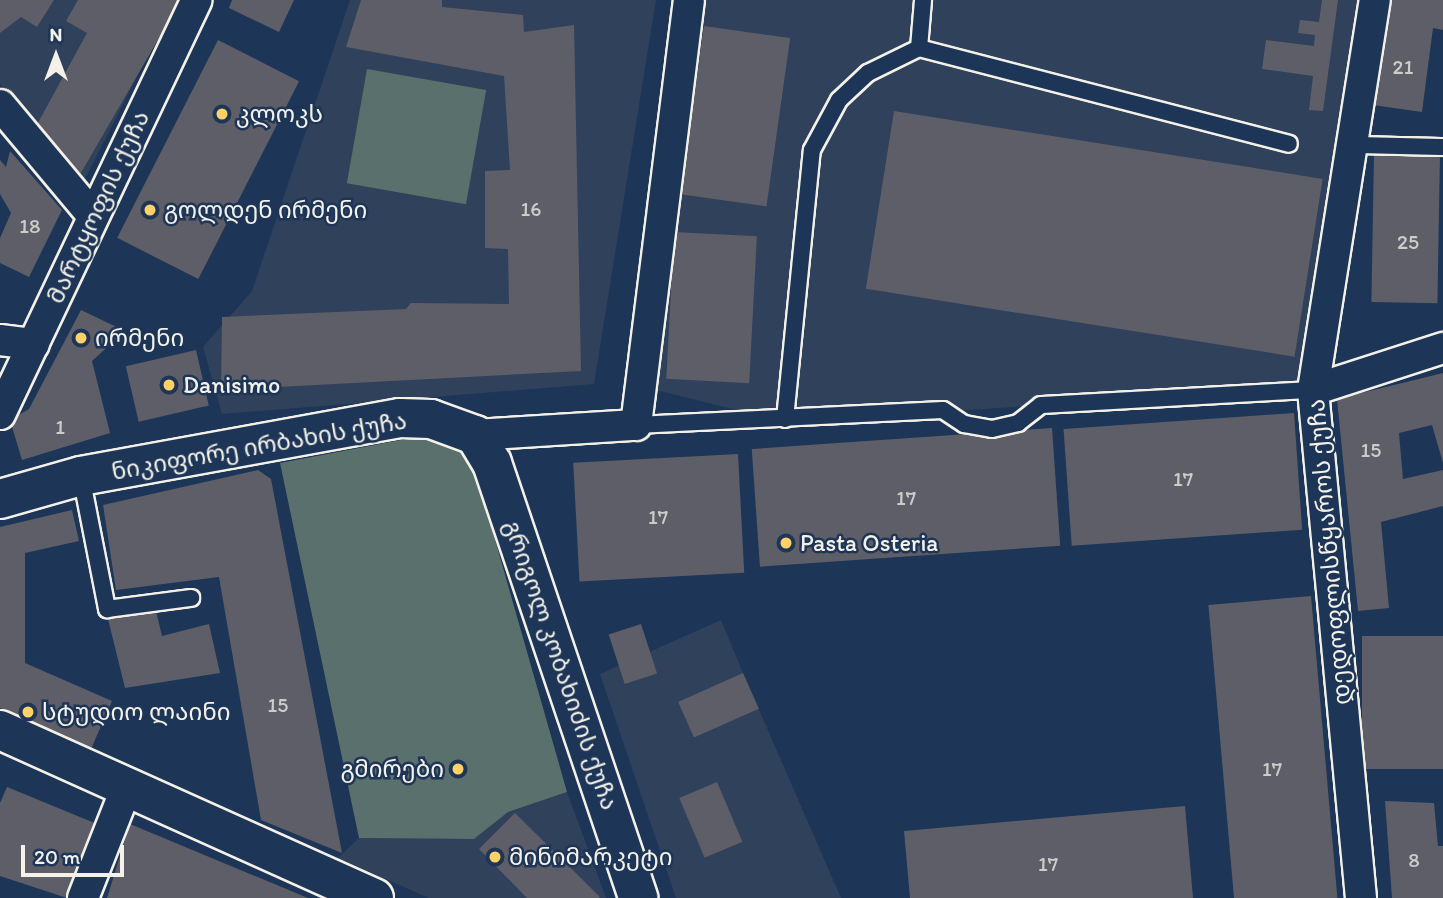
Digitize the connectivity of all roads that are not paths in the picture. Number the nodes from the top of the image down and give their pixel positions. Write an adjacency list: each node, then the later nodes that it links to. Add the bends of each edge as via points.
1 (197, 0): 10 (street, მარტყოფის ქუჩა)
2 (690, 0): 17 (street)
3 (923, 0): 5 (lane)
4 (1375, 0): 8 (street, დედოფლისწყაროს ქუჩა)
5 (919, 48): 7 (lane); 16 (lane, via 868,73 839,100 812,150)
6 (0, 105): 10 (street)
7 (1289, 144)
8 (1356, 145): 9 (lane); 14 (street, დედოფლისწყაროს ქუჩა)
9 (1443, 147)
10 (92, 215): 12 (street, მარტყოფის ქუჩა)
11 (0, 340): 12 (street)
12 (34, 344): 15 (street, მარტყოფის ქუჩა)
13 (1443, 348): 14 (street)
14 (1313, 390): 16 (lane, via 1041,405 1018,423 992,429 964,424 943,410); 27 (street, დედოფლისწყაროს ქუჩა)
15 (0, 414)
16 (785, 419): 17 (lane)
17 (636, 425): 18 (street, ნიკიფორე ირბახის ქუჩა)
18 (475, 435): 19 (street, ნიკიფორე ირბახის ქუჩა, via 431,419 400,418); 24 (street, გრიგოლ კობახიძის ქუჩა, via 492,463)
19 (81, 476): 20 (street, ნიკიფორე ირბახის ქუჩა); 21 (lane, via 107,609)
20 (0, 499)
21 (191, 598)
22 (0, 730): 23 (street)
23 (126, 789): 25 (street); 26 (street)
24 (635, 896)
25 (83, 898)
26 (374, 898)
27 (1361, 898)

